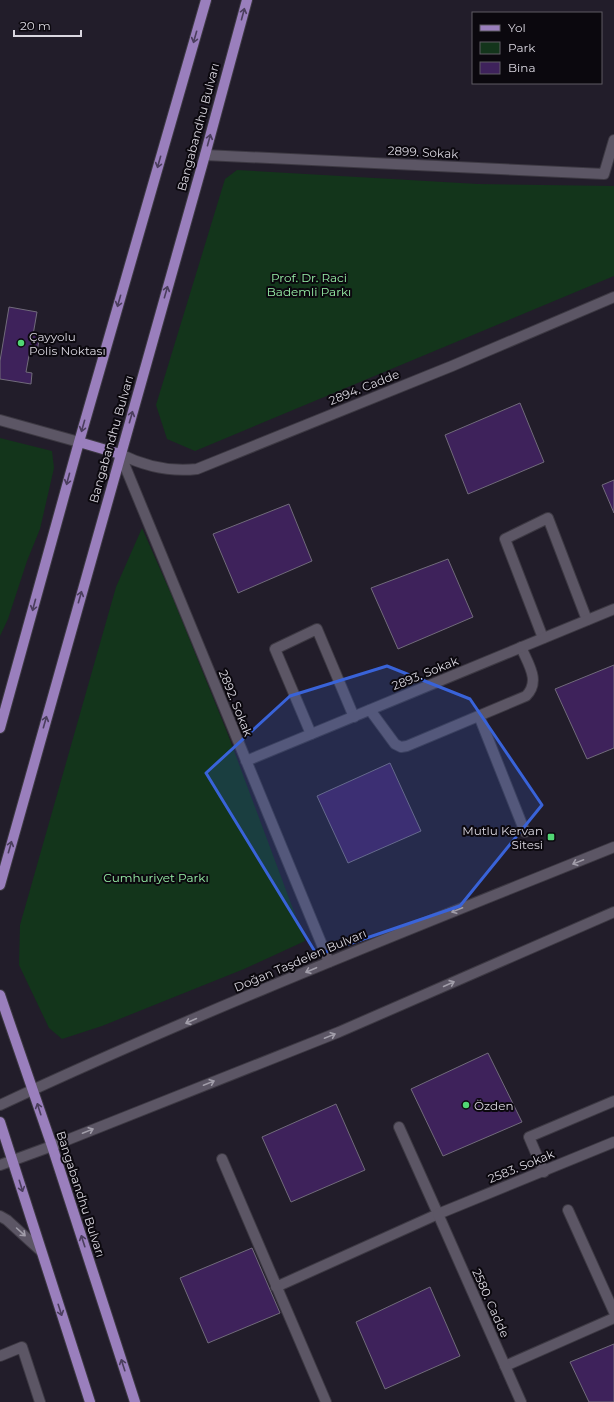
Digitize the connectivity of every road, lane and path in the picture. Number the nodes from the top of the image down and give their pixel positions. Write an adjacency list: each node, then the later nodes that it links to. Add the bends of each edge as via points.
1 (206, 0): 8 (main road, one-way to 8)
2 (247, 0): 4 (main road, Bangabandhu Bulvarı, one-way to 2)
3 (614, 140): 5 (street, 2899. Sokak)
4 (205, 155): 5 (street, 2899. Sokak); 9 (main road, Bangabandhu Bulvarı, one-way to 4)
5 (609, 174)
6 (614, 297): 9 (street, 2894. Cadde, via 444,369 197,468 186,470 160,467)
7 (0, 420): 8 (street)
8 (79, 442): 9 (main road); 17 (main road, one-way to 17)
9 (120, 454): 19 (street, 2892. Sokak); 22 (main road, Bangabandhu Bulvarı, one-way to 9)
10 (614, 609): 11 (street, 2893. Sokak)
11 (587, 620): 12 (street, 2893. Sokak); 12 (street, via 548,518 505,539)
12 (543, 638): 13 (street, 2893. Sokak)
13 (521, 647): 14 (street, 2893. Sokak); 15 (street, via 534,681 530,692)
14 (370, 710): 15 (street, via 395,744 401,747); 16 (street, 2893. Sokak)
15 (479, 716): 20 (street)
16 (354, 717): 18 (street, 2893. Sokak); 18 (street, via 317,629 275,649)
17 (0, 728)
18 (312, 734): 19 (street, 2893. Sokak)
19 (246, 762): 24 (street, 2892. Sokak)
20 (526, 832)
21 (614, 847): 24 (street, Doğan Taşdelen Bulvarı, one-way to 24)
22 (0, 885)
23 (614, 912): 32 (street, one-way to 23, via 339,1032)
24 (328, 962): 26 (street, Doğan Taşdelen Bulvarı, one-way to 26)
25 (0, 995): 26 (main road, Bangabandhu Bulvarı)
26 (33, 1090): 28 (street, Doğan Taşdelen Bulvarı); 32 (main road, Bangabandhu Bulvarı, one-way to 26)
27 (614, 1101): 36 (street, via 529,1137)
28 (0, 1105)
29 (0, 1122): 33 (main road)
30 (399, 1127): 38 (street, 2580. Cadde)
31 (614, 1142): 36 (street, 2583. Sokak)
32 (52, 1146): 33 (street); 48 (main road, Bangabandhu Bulvarı, one-way to 32)
33 (12, 1160): 35 (street); 40 (main road, one-way to 40)
34 (222, 1160): 41 (street)
35 (0, 1165)
36 (544, 1172): 38 (street, 2583. Sokak)
37 (568, 1210): 42 (street)
38 (438, 1214): 41 (street, 2583. Sokak); 45 (street, 2580. Cadde)
39 (0, 1216): 40 (street, one-way to 40)
40 (41, 1251): 47 (main road, one-way to 47)
41 (276, 1287): 49 (street)
42 (614, 1312)
43 (614, 1318): 45 (street)
44 (0, 1356): 46 (street, via 22,1347)
45 (505, 1366): 50 (street, 2580. Cadde)
46 (40, 1402)
47 (90, 1402)
48 (135, 1402)
49 (326, 1402)
50 (521, 1402)

